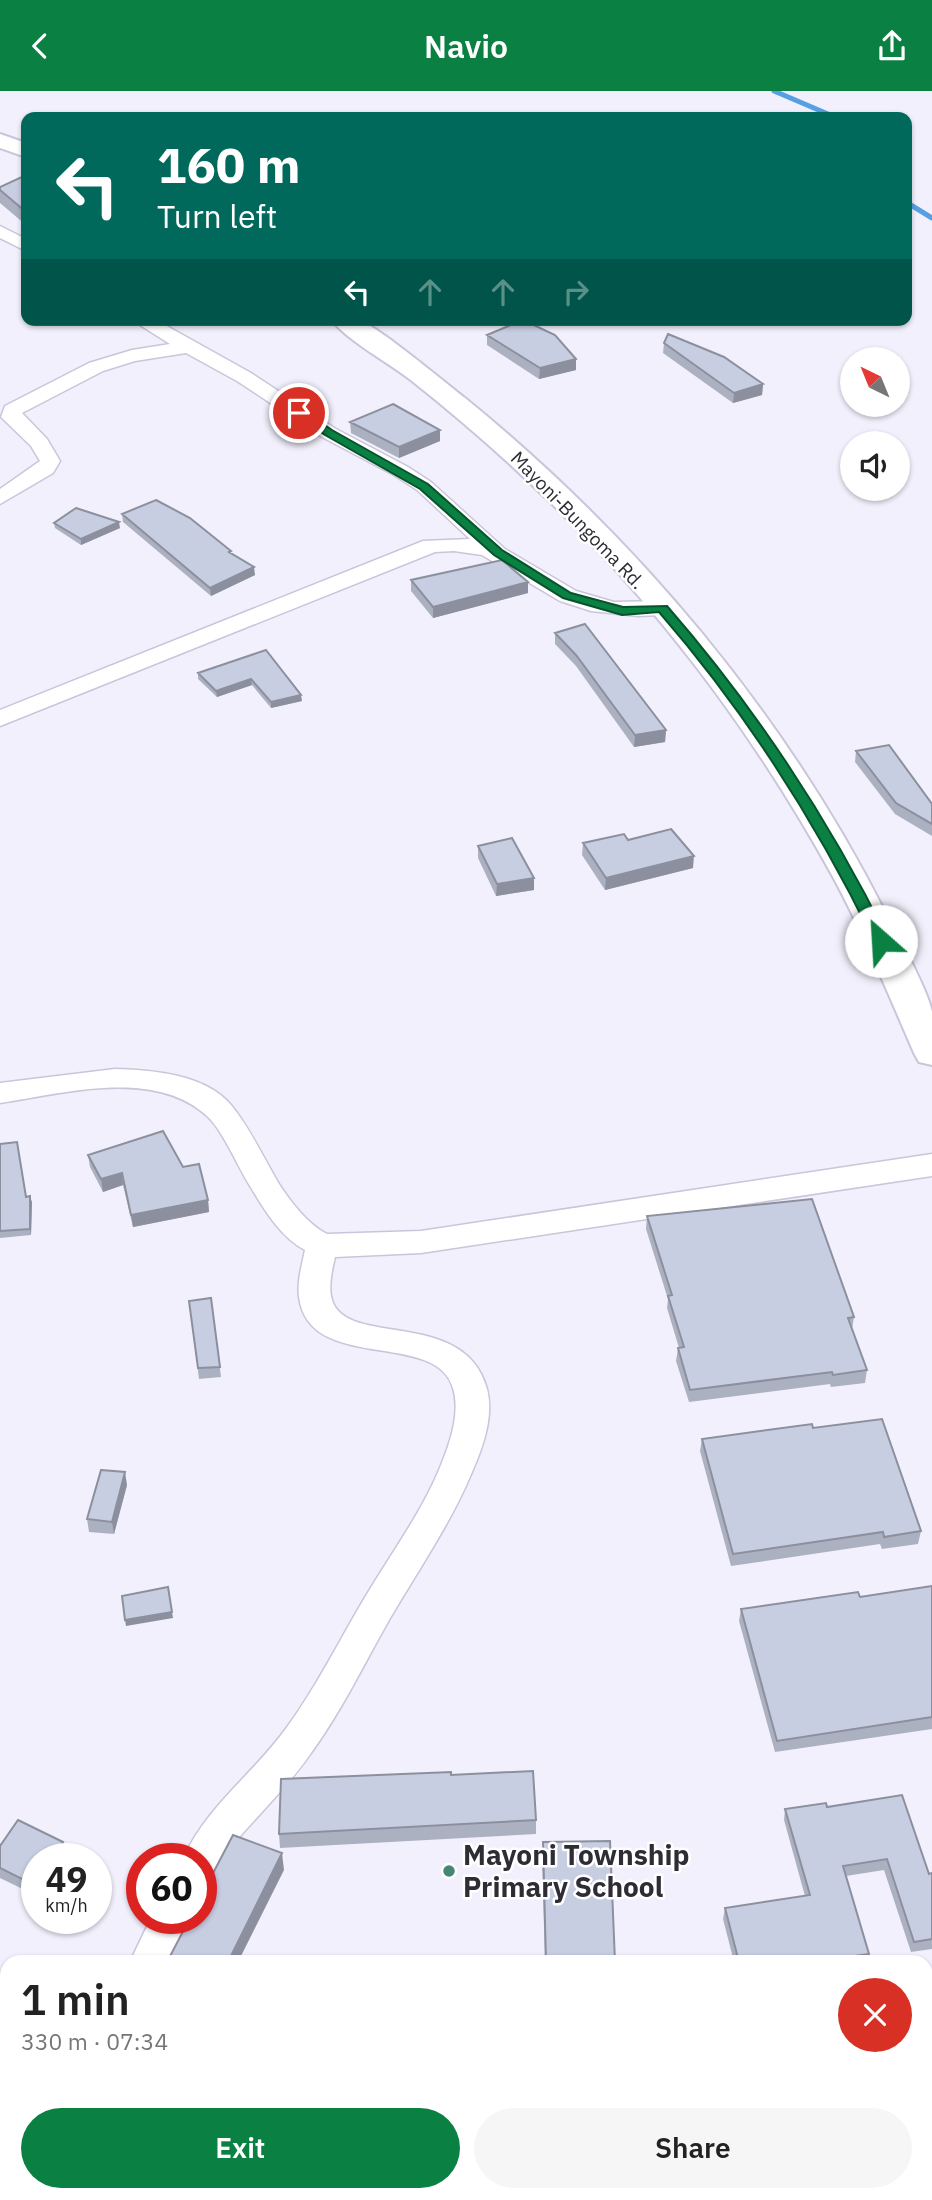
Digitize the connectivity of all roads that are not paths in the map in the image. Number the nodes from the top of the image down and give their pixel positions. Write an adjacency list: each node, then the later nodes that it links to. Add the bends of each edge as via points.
1 (0, 140): 2 (main road)
2 (21, 149)
3 (0, 231): 4 (street)
4 (21, 243)
5 (151, 326): 7 (street)
6 (352, 326): 10 (main road, Mayoni-Bungoma Rd., via 448,397 531,470)
7 (185, 347): 8 (street, via 96,367 12,410 11,417 40,443 50,461 46,469); 9 (street, via 244,377 328,433 424,486)
8 (0, 498)
9 (498, 553): 10 (street, via 582,602 622,611); 11 (street, via 449,543 412,551)
10 (662, 608): 12 (main road, Mayoni-Bungoma Rd., via 762,737 813,814 849,875)
11 (0, 719)
12 (932, 1053)
13 (0, 1093): 15 (street, via 140,1080 169,1083 207,1098 220,1111 279,1209 293,1226)
14 (932, 1165): 15 (street, via 421,1242)
15 (322, 1245): 16 (street, via 316,1283 318,1308 351,1332 443,1355 468,1382 471,1431 447,1490 304,1732)
16 (212, 1843)
17 (164, 1934): 18 (street)
18 (154, 1955)

